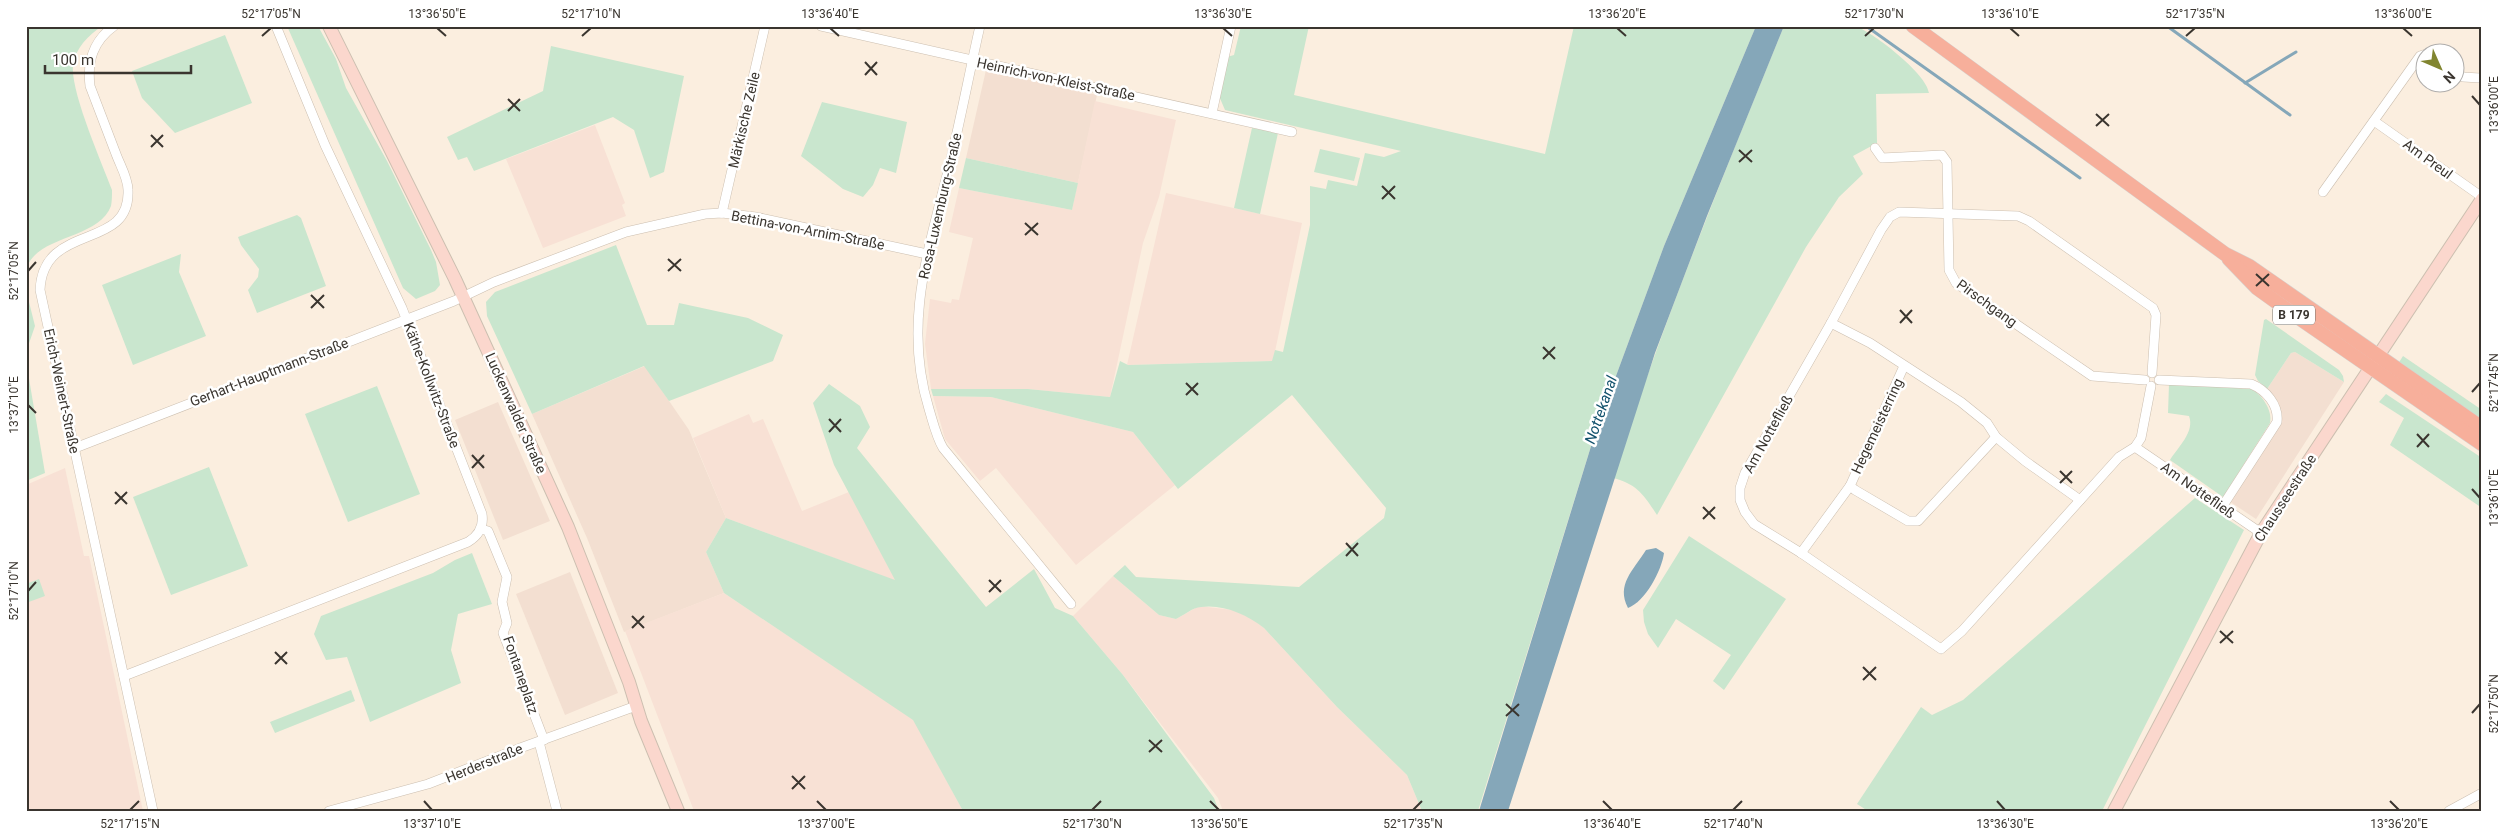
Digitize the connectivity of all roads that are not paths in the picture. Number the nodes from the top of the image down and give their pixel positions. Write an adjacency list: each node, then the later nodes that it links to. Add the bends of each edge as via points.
1 (114, 26): 35 (street, Erich-Weinert-Straße, via 94,46 89,61 89,78 126,180 127,200 123,213 112,227 56,252 40,281)
2 (276, 26): 24 (street, Käthe-Kollwitz-Straße, via 325,145)
3 (329, 26): 23 (main road, Luckenwalder Straße)
4 (765, 26): 19 (street, Märkische Zeile)
5 (821, 26): 9 (street, Heinrich-von-Kleist-Straße)
6 (980, 26): 9 (street, Rosa-Luxemburg-Straße)
7 (1231, 26): 13 (street)
8 (1913, 26): 22 (main road, B 179)
9 (973, 60): 13 (street, Heinrich-von-Kleist-Straße); 21 (street, Rosa-Luxemburg-Straße)
10 (2416, 62): 14 (street)
11 (2466, 78): 12 (street)
12 (2480, 78)
13 (1212, 113): 15 (street, Heinrich-von-Kleist-Straße)
14 (2374, 121): 17 (street); 18 (street, Am Preul)
15 (1292, 132)
16 (1875, 148): 20 (street, Pirschgang, via 1882,158 1942,155 1947,162)
17 (2323, 192)
18 (2482, 198): 26 (main road, Chausseestraße)
19 (722, 213): 21 (street, Bettina-von-Arnim-Straße, via 756,217); 23 (street, Bettina-von-Arnim-Straße, via 696,215 626,232 494,282)
20 (1948, 213): 25 (street, Am Nottefließ, via 1899,212 1890,217); 29 (street, Am Nottefließ, via 2018,216 2029,221 2153,308 2156,315); 30 (street, Pirschgang, via 1949,270 1956,283 2092,376)
21 (927, 254): 42 (street, Rosa-Luxemburg-Straße, via 916,334 924,393 938,439)
22 (2225, 254): 26 (main road, B 179, via 2249,266); 28 (main road, B 179, via 2257,288)
23 (464, 297): 24 (street, Gerhart-Hauptmann-Straße); 44 (main road, Luckenwalder Straße, via 568,526)
24 (406, 320): 35 (street, Gerhart-Hauptmann-Straße); 39 (street, Käthe-Kollwitz-Straße, via 482,514)
25 (1831, 323): 27 (street, Hegemeisterring, via 1870,343); 41 (street, Am Nottefließ, via 1745,473 1740,488 1742,506 1754,524)
26 (2378, 354): 28 (main road, Chausseestraße); 31 (main road, B 179)
27 (1904, 366): 32 (street, Hegemeisterring, via 1961,402 1987,423); 36 (street, Hegemeisterring)
28 (2369, 367): 33 (main road, B 179); 40 (main road, Chausseestraße)
29 (2155, 376): 30 (street, via 2156,385); 38 (street, via 2251,384 2263,390 2278,413 2277,422)
30 (2148, 383): 34 (street, via 2142,435)
31 (2482, 428)
32 (1996, 437): 36 (street, Hegemeisterring, via 1918,521 1908,521); 37 (street, Hegemeisterring)
33 (2482, 444)
34 (2135, 447): 37 (street, Am Nottefließ, via 2120,457); 38 (street, Am Nottefließ)
35 (74, 448): 43 (street, Erich-Weinert-Straße)
36 (1850, 486): 41 (street, Hegemeisterring)
37 (2080, 500): 41 (street, Am Nottefließ, via 1962,631 1941,649)
38 (2222, 507): 40 (street, Am Nottefließ)
39 (481, 529): 43 (street, via 468,542); 45 (street, Fontaneplatz, via 488,531 507,578 502,602 507,623 503,633)
40 (2261, 532): 51 (main road, Chausseestraße)
41 (1801, 553)
42 (1071, 604)
43 (124, 676): 47 (street, Erich-Weinert-Straße)
44 (636, 706): 45 (street, Herderstraße); 50 (main road, Luckenwalder Straße)
45 (542, 741): 48 (street, Herderstraße, via 422,787); 49 (street, Fontaneplatz)
46 (2482, 793): 52 (street)
47 (153, 811)
48 (330, 811)
49 (557, 811)
50 (678, 811)
51 (2114, 811)
52 (2449, 811)

